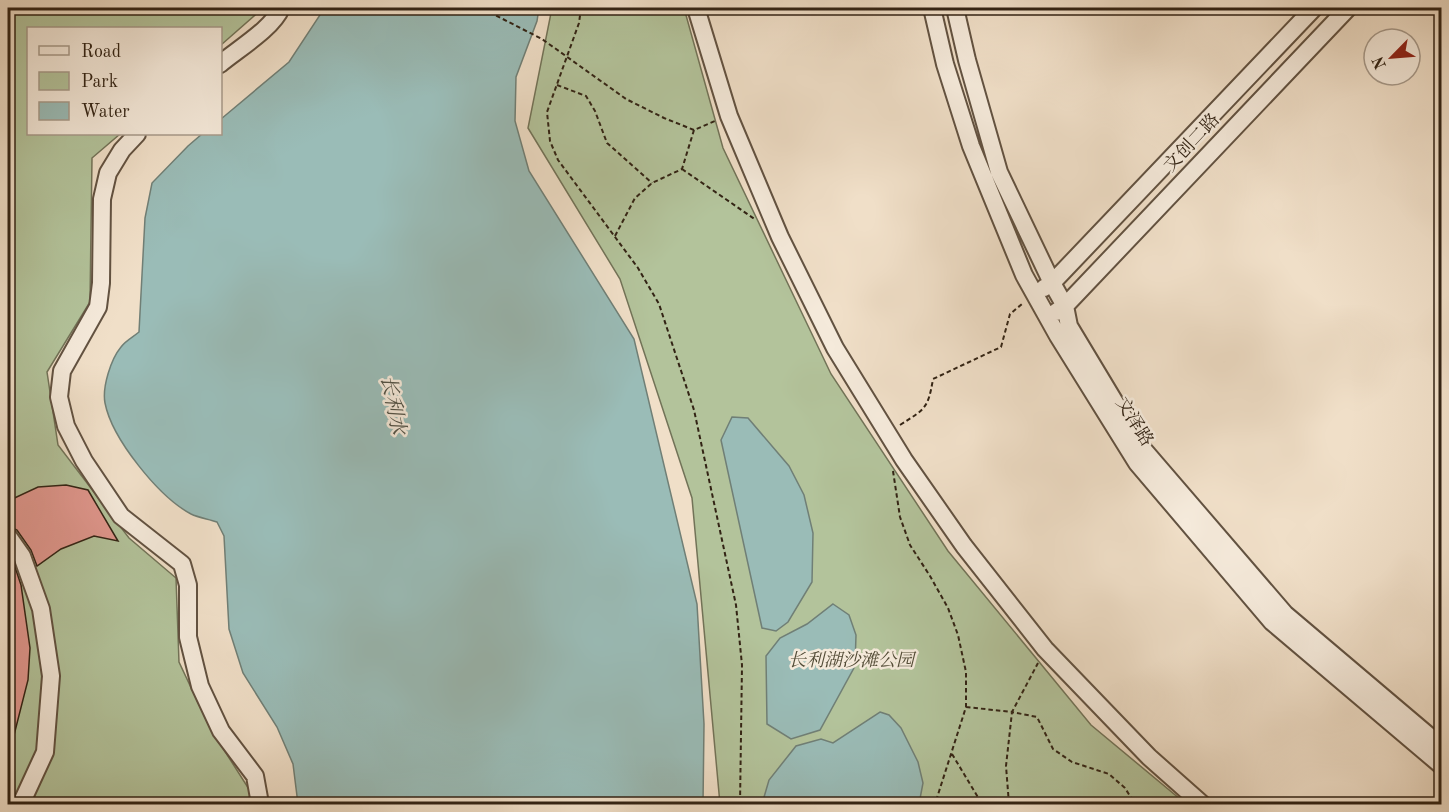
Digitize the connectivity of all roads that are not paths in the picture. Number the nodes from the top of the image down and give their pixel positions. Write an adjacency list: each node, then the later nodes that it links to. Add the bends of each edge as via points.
1 (281, 8): 7 (street, via 268,26)
2 (696, 8): 18 (street, via 729,116 780,237 835,348 904,460 964,546 1045,649 1149,758)
3 (932, 8): 10 (street, 文泽路, via 971,146)
4 (955, 8): 9 (street, 文泽路, via 999,172)
5 (1314, 8): 9 (street, 文创二路)
6 (1348, 8): 11 (street, 文创二路)
7 (222, 62)
8 (136, 135): 17 (street, via 108,173 102,199 98,307 62,371 59,397 66,426 84,461 121,516 182,564 188,585 188,637 200,686 221,731 255,776 259,798)
9 (1052, 283): 10 (street, 文创二路); 11 (street, 文泽路)
10 (1035, 293): 12 (street, 文泽路)
11 (1065, 306): 12 (street, 文创二路); 14 (street, 文泽路, via 1069,326 1143,449 1285,614)
12 (1048, 318): 15 (street, 文泽路, via 1137,463 1272,622)
13 (8, 536): 16 (street, via 22,556 41,609 51,676 45,752)
14 (1442, 747)
15 (1442, 766)
16 (21, 804)
17 (256, 804)
18 (1202, 804)

